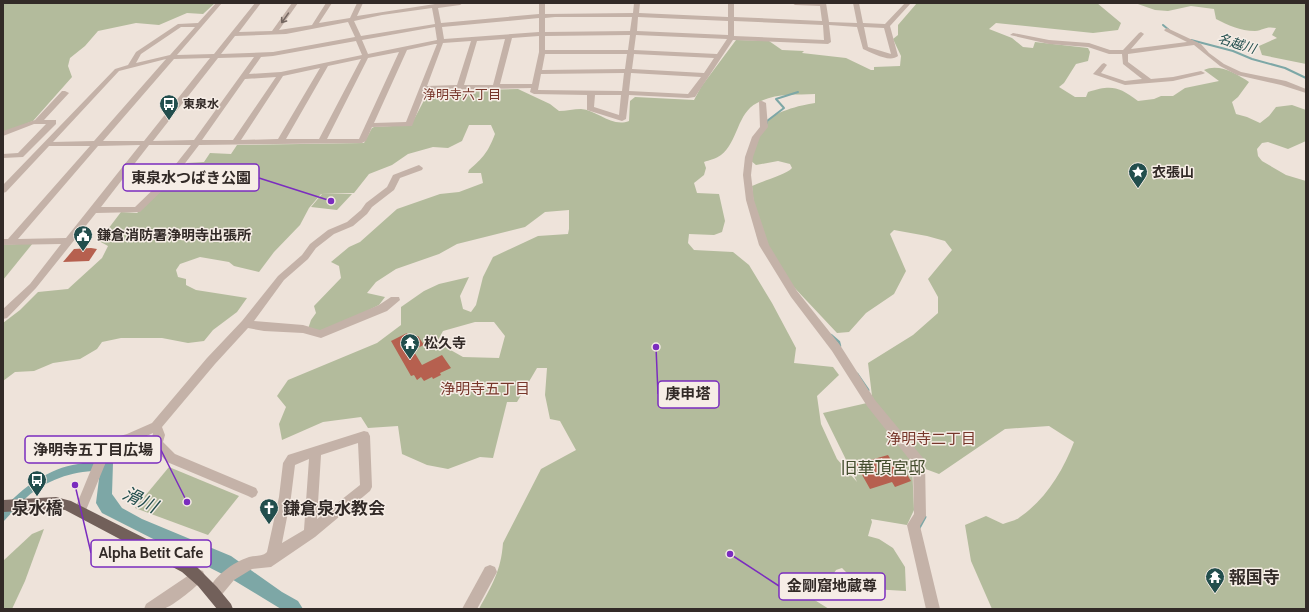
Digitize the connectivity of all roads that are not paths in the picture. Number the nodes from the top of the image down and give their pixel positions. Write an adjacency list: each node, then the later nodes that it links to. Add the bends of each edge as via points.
1 (219, 3): 20 (street)
2 (258, 3): 28 (street)
3 (295, 3): 26 (street, one-way to 26)
4 (329, 3): 24 (street)
5 (360, 3): 18 (street)
6 (460, 3): 14 (street)
7 (542, 3): 16 (street)
8 (637, 3): 15 (street)
9 (731, 3): 17 (street)
10 (795, 3): 13 (street)
11 (856, 3): 22 (street)
12 (908, 3): 23 (street)
13 (823, 4): 19 (street)
14 (435, 6): 18 (street); 21 (street)
15 (635, 15): 16 (street); 17 (street); 27 (street)
16 (542, 16): 21 (street); 29 (street)
17 (731, 19): 19 (street); 35 (street)
18 (351, 20): 24 (street); 33 (street)
19 (826, 23): 22 (street); 35 (street, via 828,42)
20 (199, 25): 43 (street); 49 (street, via 180,26 138,53)
21 (438, 25): 33 (street); 36 (street)
22 (860, 25): 23 (street); 23 (street, via 865,48 892,57 895,56)
23 (888, 26)
24 (314, 27): 26 (street)
25 (1167, 30): 37 (street)
26 (274, 33): 28 (street)
27 (633, 33): 29 (street); 35 (street); 40 (street)
28 (233, 34): 44 (street)
29 (542, 34): 32 (street); 39 (street)
30 (1141, 34): 41 (street)
31 (1012, 35): 41 (street, via 1044,42 1089,45 1109,52)
32 (509, 36): 34 (street); 59 (street)
33 (358, 37): 42 (street); 45 (street)
34 (475, 38): 36 (street); 58 (street)
35 (731, 38): 46 (street)
36 (441, 41): 38 (street); 60 (street)
37 (1194, 43): 41 (street); 61 (street, via 1222,66 1239,74)
38 (404, 48): 45 (street); 67 (street)
39 (542, 52): 40 (street); 50 (street)
40 (630, 52): 46 (street); 51 (street)
41 (1125, 52): 56 (street, via 1125,63)
42 (259, 55): 44 (street); 55 (street)
43 (172, 56): 44 (street); 49 (street); 73 (street)
44 (216, 56): 74 (street)
45 (366, 56): 47 (street); 72 (street)
46 (718, 56): 54 (street)
47 (326, 64): 53 (street); 71 (street)
48 (1104, 65): 56 (street, via 1097,74 1125,83)
49 (131, 66): 75 (street, via 117,70)
50 (538, 72): 51 (street); 57 (street)
51 (628, 72): 54 (street); 64 (street)
52 (1201, 73): 56 (street)
53 (281, 74): 55 (street); 70 (street)
54 (705, 75): 64 (street, via 692,95)
55 (244, 77): 69 (street)
56 (1149, 81)
57 (535, 86): 59 (street); 62 (street, via 534,92)
58 (460, 87): 59 (street); 60 (street)
59 (496, 87)
60 (423, 88): 67 (street, via 409,124)
61 (1306, 91)
62 (591, 92): 64 (street); 64 (street, via 590,108 622,119)
63 (65, 93): 66 (street)
64 (625, 93)
65 (762, 103): 98 (street, via 764,127 756,137 749,157 747,175 750,200 764,245 794,294 836,348 871,403 919,462 920,516 913,526)
66 (38, 121): 68 (street); 76 (street, via 53,122 20,155)
67 (370, 125): 72 (street, via 362,141)
68 (3, 134)
69 (196, 142): 70 (street); 74 (street); 79 (street, via 167,181 137,210)
70 (236, 142): 71 (street)
71 (280, 142): 72 (street)
72 (321, 142)
73 (96, 143): 74 (street); 75 (street); 81 (street)
74 (147, 143): 79 (street)
75 (47, 144): 78 (street)
76 (3, 156)
77 (419, 168): 84 (street, via 396,177 392,188 369,205 350,224 331,232 313,246 305,258 281,278)
78 (3, 190)
79 (94, 210): 80 (street)
80 (69, 241): 81 (street); 83 (street, via 33,286)
81 (7, 242)
82 (395, 300): 84 (street, via 384,308 321,334 303,329)
83 (3, 315)
84 (246, 324): 85 (street)
85 (156, 426): 87 (street, via 159,435 157,443 171,458); 89 (street, via 110,444 100,460)
86 (315, 452): 90 (street); 90 (street, via 364,436 366,487); 91 (street, via 289,462)
87 (252, 492)
88 (3, 506): 89 (main road, via 56,502)
89 (80, 511): 93 (main road, via 181,564)
90 (310, 533): 91 (street)
91 (273, 556): 94 (street, via 266,562 251,563 229,575)
92 (490, 572): 97 (street)
93 (198, 576): 94 (main road); 95 (street)
94 (214, 593): 96 (main road)
95 (151, 609)
96 (226, 609)
97 (469, 609)
98 (932, 609)

